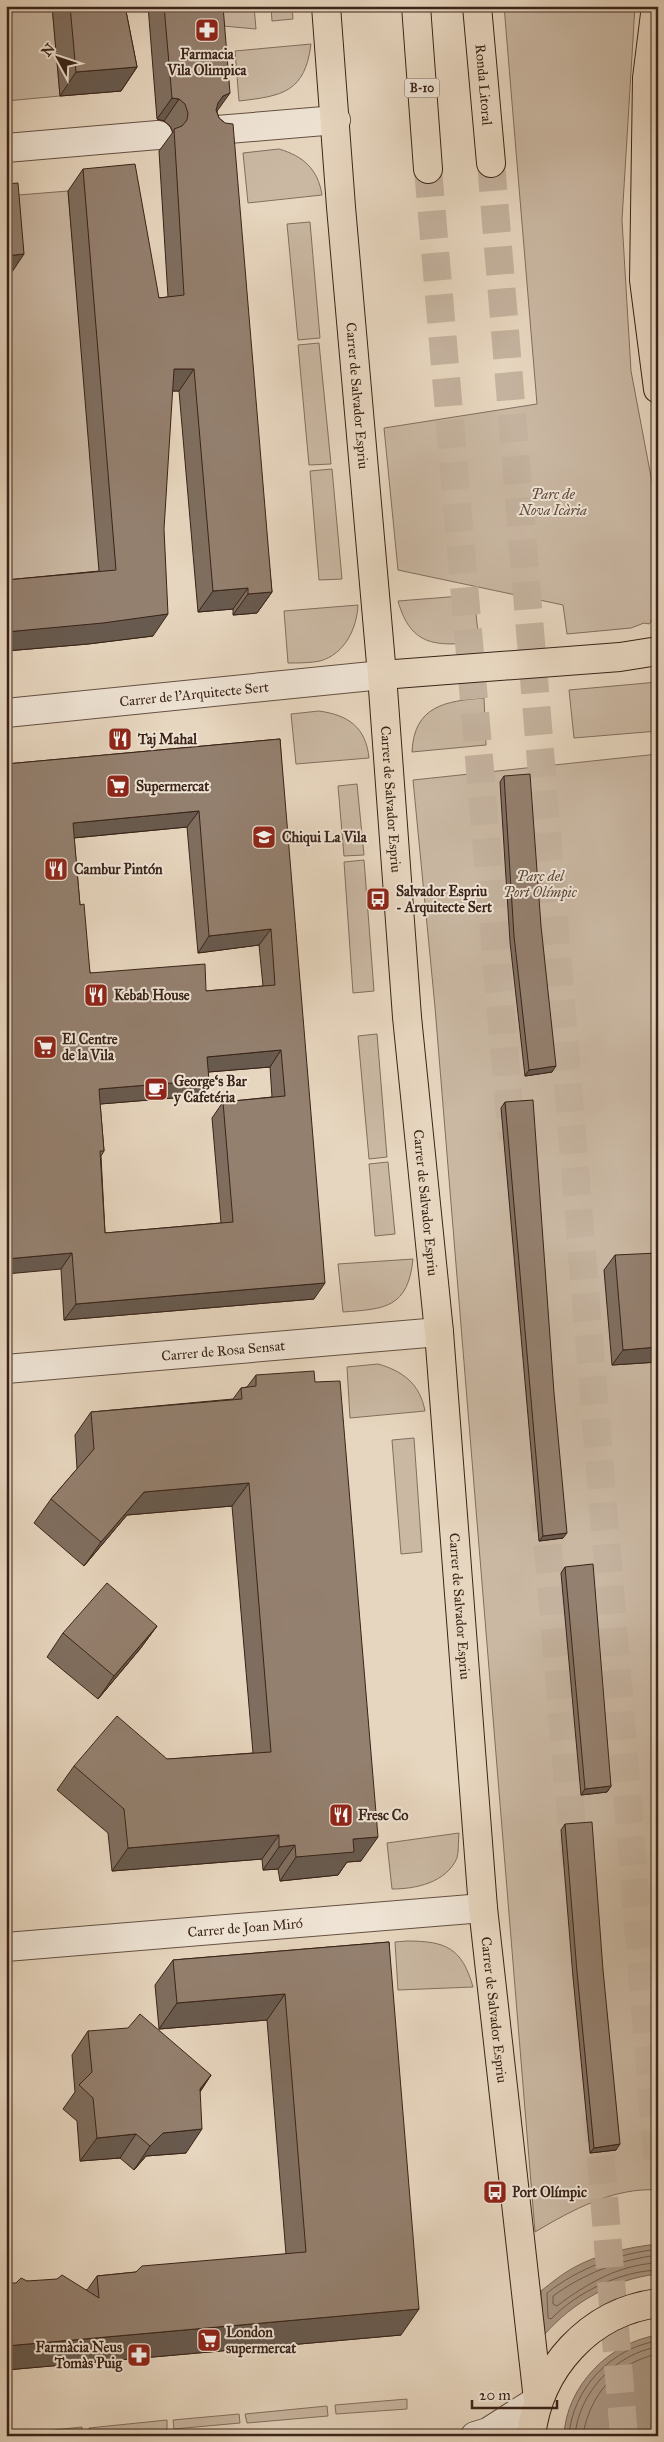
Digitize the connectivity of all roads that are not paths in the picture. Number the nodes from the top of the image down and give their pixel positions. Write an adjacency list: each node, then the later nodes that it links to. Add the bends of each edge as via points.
1 (326, 6): 5 (main road, Carrer de Salvador Espriu)
2 (416, 6): 10 (main road, B-10)
3 (477, 6): 9 (main road, Ronda Litoral)
4 (656, 6): 11 (main road, via 647,78 644,280)
5 (336, 120): 6 (street); 13 (main road, Carrer de Salvador Espriu)
6 (216, 130)
7 (158, 135): 8 (street)
8 (6, 148)
9 (491, 163)
10 (428, 170)
11 (658, 389)
12 (658, 651): 13 (main road, via 620,657)
13 (382, 675): 14 (street, Carrer de l'Arquitecte Sert); 15 (main road, Carrer de Salvador Espriu, via 407,1017)
14 (6, 713)
15 (439, 1332): 16 (street, Carrer de Rosa Sensat); 17 (main road, Carrer de Salvador Espriu)
16 (6, 1369)
17 (483, 1908): 18 (street, Carrer de Joan Miró); 20 (main road, Carrer de Salvador Espriu)
18 (6, 1947)
19 (658, 2303): 20 (main road, via 598,2323 555,2367)
20 (538, 2400): 21 (street, via 488,2432); 22 (main road)
21 (475, 2436)
22 (530, 2436)

